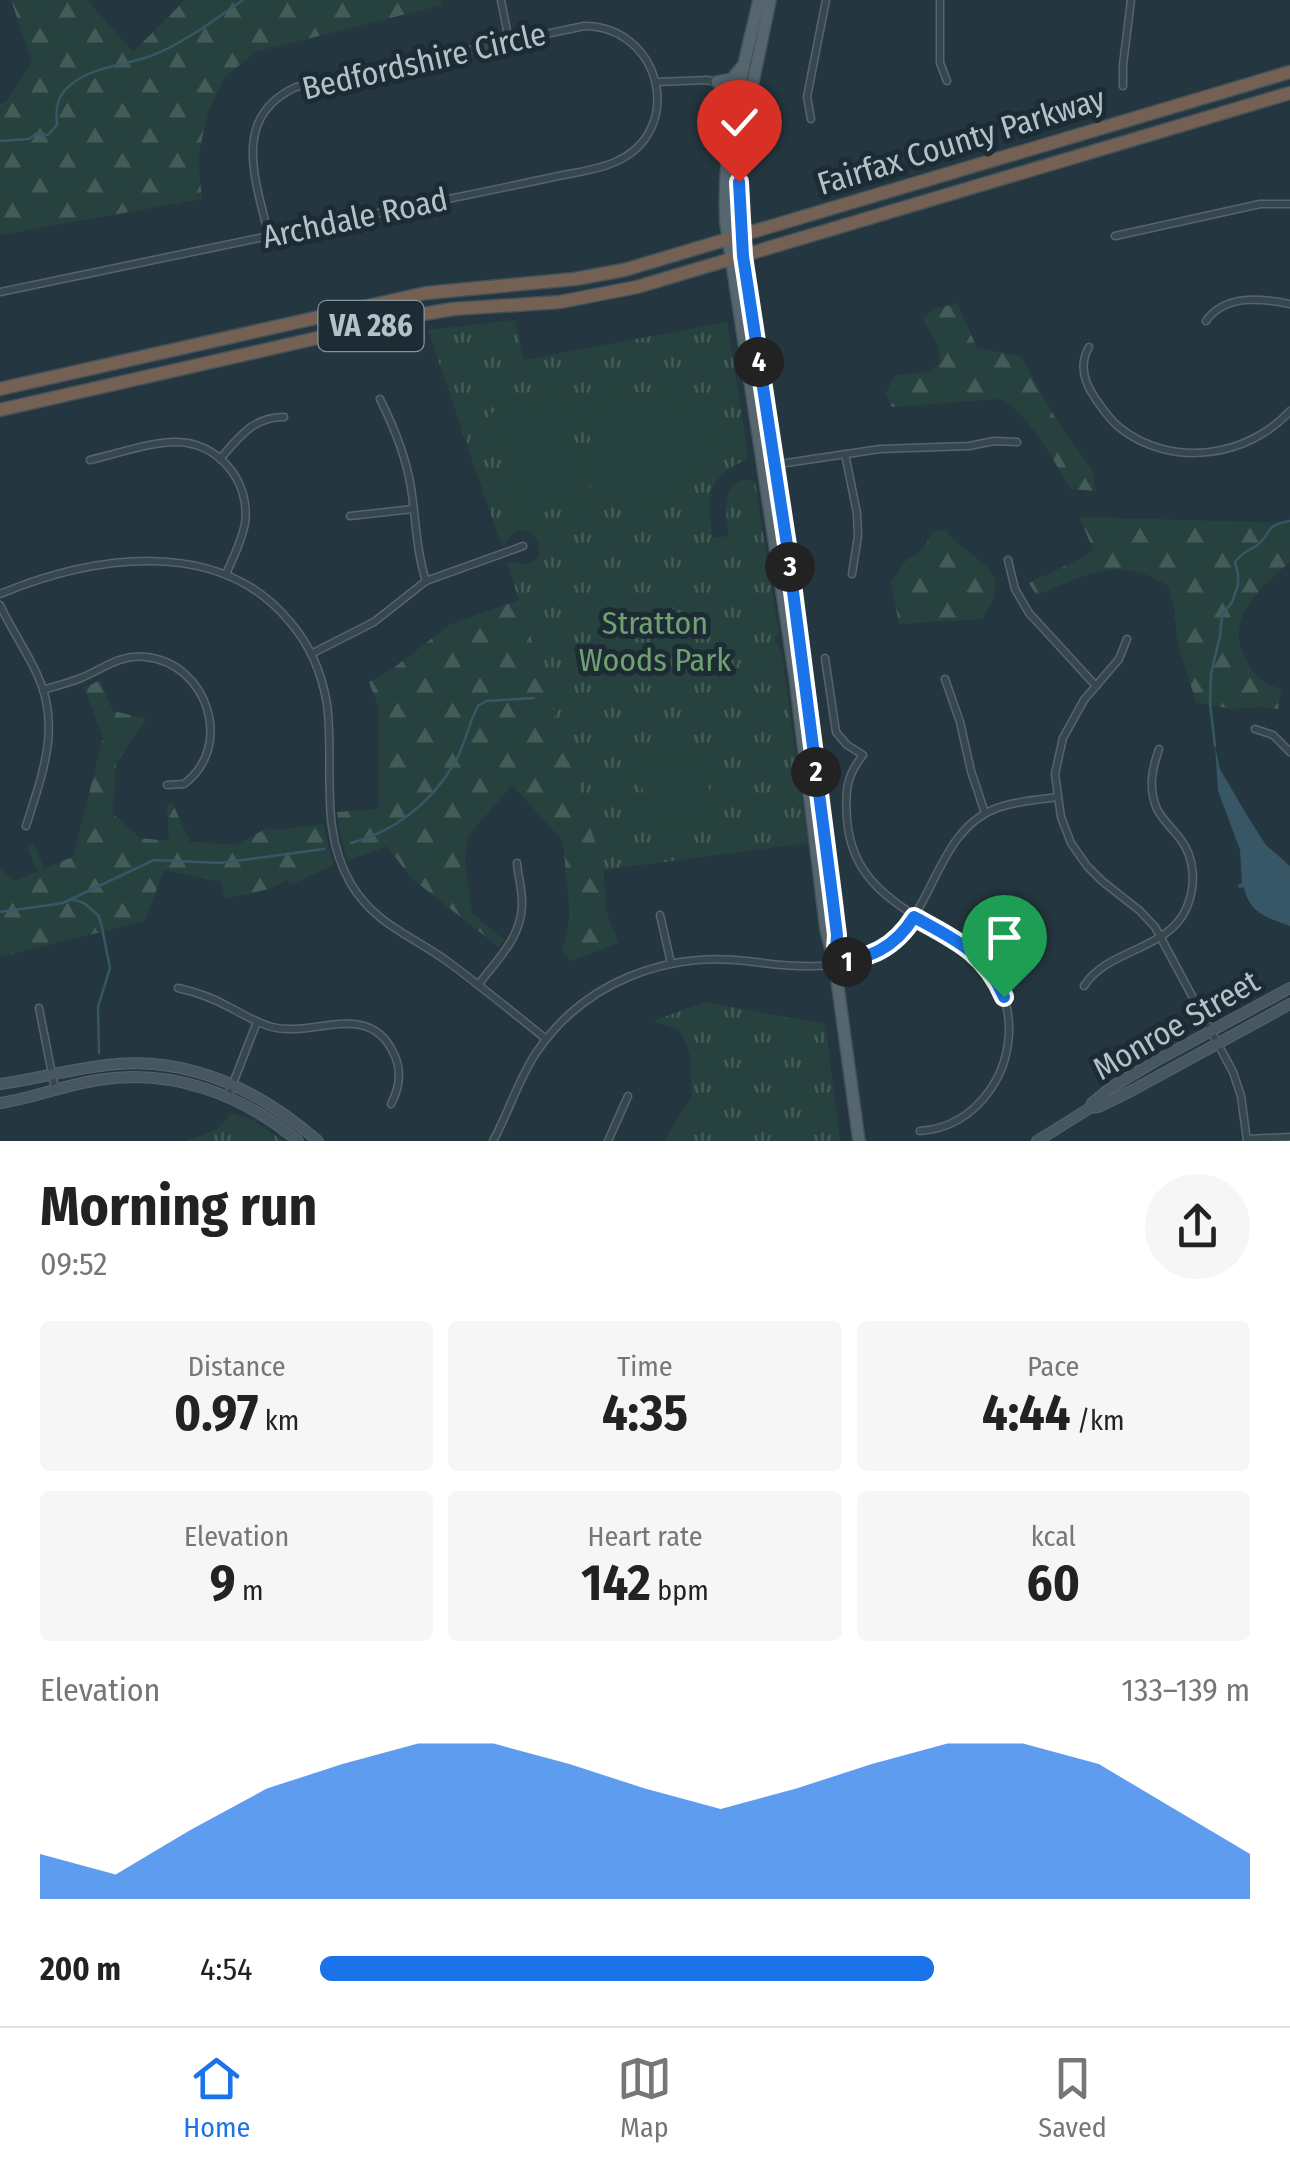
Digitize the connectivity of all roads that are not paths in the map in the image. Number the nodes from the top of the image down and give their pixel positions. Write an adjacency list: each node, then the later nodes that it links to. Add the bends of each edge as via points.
1 (501, 0): 7 (street)
2 (759, 0): 8 (main road)
3 (770, 0): 14 (main road)
4 (826, 0): 16 (street, via 807,97)
5 (940, 0): 10 (street, via 940,63)
6 (1131, 0): 13 (street)
7 (509, 41): 11 (street, Bedfordshire Circle, via 584,26 608,30 640,50); 18 (street, Bedfordshire Circle, via 302,85 276,98 252,148)
8 (744, 64): 12 (main road, via 734,78); 14 (main road)
9 (1290, 72): 20 (highway, Fairfax County Parkway / VA 286)
10 (947, 81)
11 (657, 82): 12 (street); 18 (street, Archdale Road, via 650,129 613,163)
12 (717, 82): 14 (street)
13 (1123, 86)
14 (746, 89): 20 (main road, via 730,135 725,178)
15 (1290, 94): 21 (highway, Fairfax County Parkway / VA 286)
16 (811, 119)
17 (1290, 204): 19 (street, via 1260,204)
18 (268, 236): 22 (street, Archdale Road)
19 (1114, 236)
20 (734, 237): 21 (main road); 26 (highway, Fairfax County Parkway / VA 286, via 600,275 426,293)
21 (736, 258): 28 (highway, Fairfax County Parkway / VA 286, via 560,302 422,314); 35 (main road)
22 (0, 292)
23 (1290, 304): 24 (street, via 1231,302)
24 (1206, 321)
25 (1089, 347): 29 (street, via 1082,364 1090,390 1120,428 1154,447 1193,453 1232,448)
26 (0, 389)
27 (380, 399): 36 (street, via 400,445)
28 (0, 410)
29 (1290, 411)
30 (284, 417): 33 (street, via 251,426)
31 (1017, 442): 32 (street)
32 (846, 454): 35 (street); 41 (street, via 858,513)
33 (220, 458): 34 (street, via 171,442); 40 (street, via 237,478 246,507)
34 (90, 460)
35 (768, 466): 63 (main road, via 832,894)
36 (414, 509): 37 (street); 42 (street)
37 (350, 516)
38 (523, 546): 42 (street)
39 (1008, 560): 49 (street, via 1029,614)
40 (226, 574): 43 (street, via 177,562 135,562 72,571); 46 (street, via 271,602)
41 (852, 574)
42 (426, 581): 46 (street, via 374,622)
43 (0, 594)
44 (0, 605): 50 (street)
45 (1128, 639): 49 (street)
46 (311, 654): 64 (street, via 327,707 331,828 345,874 380,918)
47 (825, 658): 60 (street, via 836,732 863,755 850,771 845,800 858,862 875,886)
48 (945, 678): 56 (street)
49 (1096, 686): 55 (street, via 1062,738)
50 (44, 690): 54 (street, via 132,656 180,669 201,692 211,732 196,772 184,784); 57 (street, via 49,748)
51 (1255, 728): 53 (street, via 1273,734)
52 (1159, 749): 61 (street, via 1151,776 1154,799 1190,855 1194,884 1181,918)
53 (1290, 752)
54 (167, 785)
55 (1057, 797): 56 (street); 61 (street, via 1079,855)
56 (986, 813): 60 (street, via 956,838)
57 (26, 826)
58 (516, 863): 64 (street, via 520,920)
59 (660, 915): 62 (street)
60 (914, 917): 63 (street, via 884,949); 83 (street, via 984,963 1004,997 1009,1027 1002,1068 984,1098 952,1124)
61 (1160, 936): 65 (street, via 1097,970); 71 (street)
62 (670, 963): 63 (street); 72 (street, via 601,991)
63 (835, 965): 90 (main road)
64 (478, 985): 72 (street)
65 (1084, 986)
66 (178, 988): 70 (street)
67 (1290, 988): 71 (main road, Monroe Street)
68 (1290, 1004): 73 (main road, Monroe Street)
69 (39, 1008): 74 (street)
70 (257, 1022): 76 (street); 81 (street, via 292,1030 352,1023 374,1030 398,1066)
71 (1212, 1031): 73 (street); 82 (main road, Monroe Street, via 1122,1081)
72 (546, 1040): 88 (street)
73 (1218, 1042): 82 (main road, Monroe Street); 85 (street, via 1241,1096)
74 (52, 1075): 75 (main road); 76 (main road, via 144,1064); 77 (street)
75 (0, 1084)
76 (232, 1084): 78 (street); 87 (main road)
77 (56, 1090): 78 (main road, via 140,1077); 80 (main road)
78 (228, 1096): 86 (main road)
79 (628, 1096): 89 (street)
80 (0, 1103)
81 (391, 1104)
82 (1090, 1108): 91 (main road, Monroe Street)
83 (920, 1131)
84 (1290, 1137): 85 (street)
85 (1247, 1140)
86 (298, 1141)
87 (318, 1141)
88 (493, 1141)
89 (608, 1141)
90 (859, 1141)
91 (1037, 1141)

